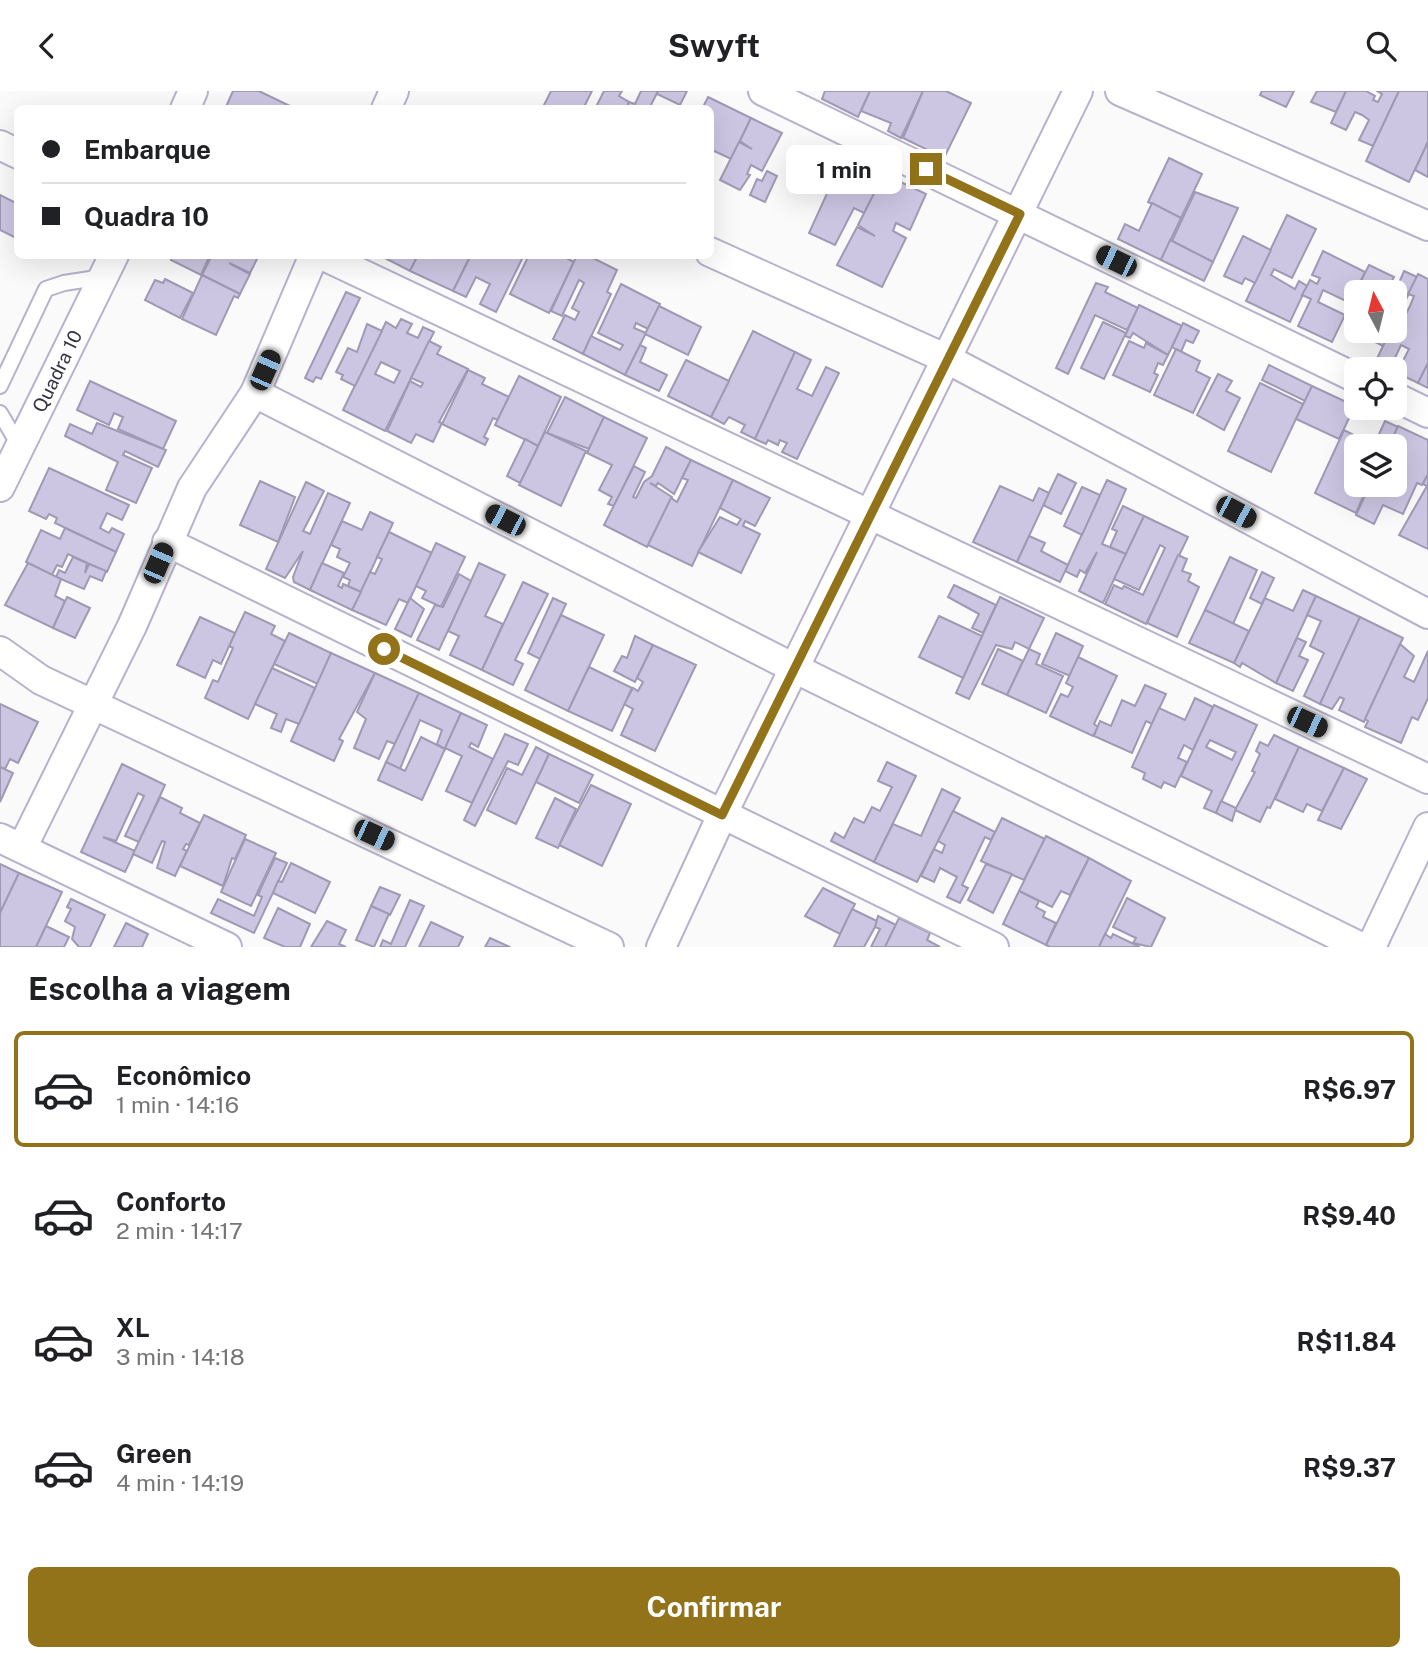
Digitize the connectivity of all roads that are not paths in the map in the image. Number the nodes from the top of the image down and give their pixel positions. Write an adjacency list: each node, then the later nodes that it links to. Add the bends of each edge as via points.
1 (762, 91): 4 (street)
2 (1078, 91): 4 (street)
3 (1120, 91): 5 (street)
4 (1020, 214): 10 (street); 11 (street)
5 (1428, 226)
6 (714, 254): 10 (street)
7 (312, 259): 13 (street)
8 (330, 259): 19 (street)
9 (109, 266): 12 (lane, via 46,289); 17 (street, Quadra 10)
10 (947, 359): 19 (street); 21 (street)
11 (1344, 372)
12 (0, 386)
13 (255, 393): 20 (street, via 192,488); 23 (street)
14 (1407, 403): 16 (street)
15 (0, 413): 17 (lane)
16 (1428, 413)
17 (20, 447): 18 (street, Quadra 10)
18 (0, 487)
19 (870, 514): 23 (street); 25 (street)
20 (167, 542): 24 (street); 26 (street)
21 (1428, 614)
22 (0, 651): 24 (street, via 41,680)
23 (794, 668): 26 (street); 33 (street)
24 (93, 703): 28 (street); 30 (street)
25 (1428, 779)
26 (722, 815): 31 (street); 32 (street)
27 (1428, 827): 34 (street)
28 (11, 843): 29 (street)
29 (227, 947)
30 (610, 947)
31 (661, 947)
32 (994, 947)
33 (1361, 947)
34 (1371, 947)

